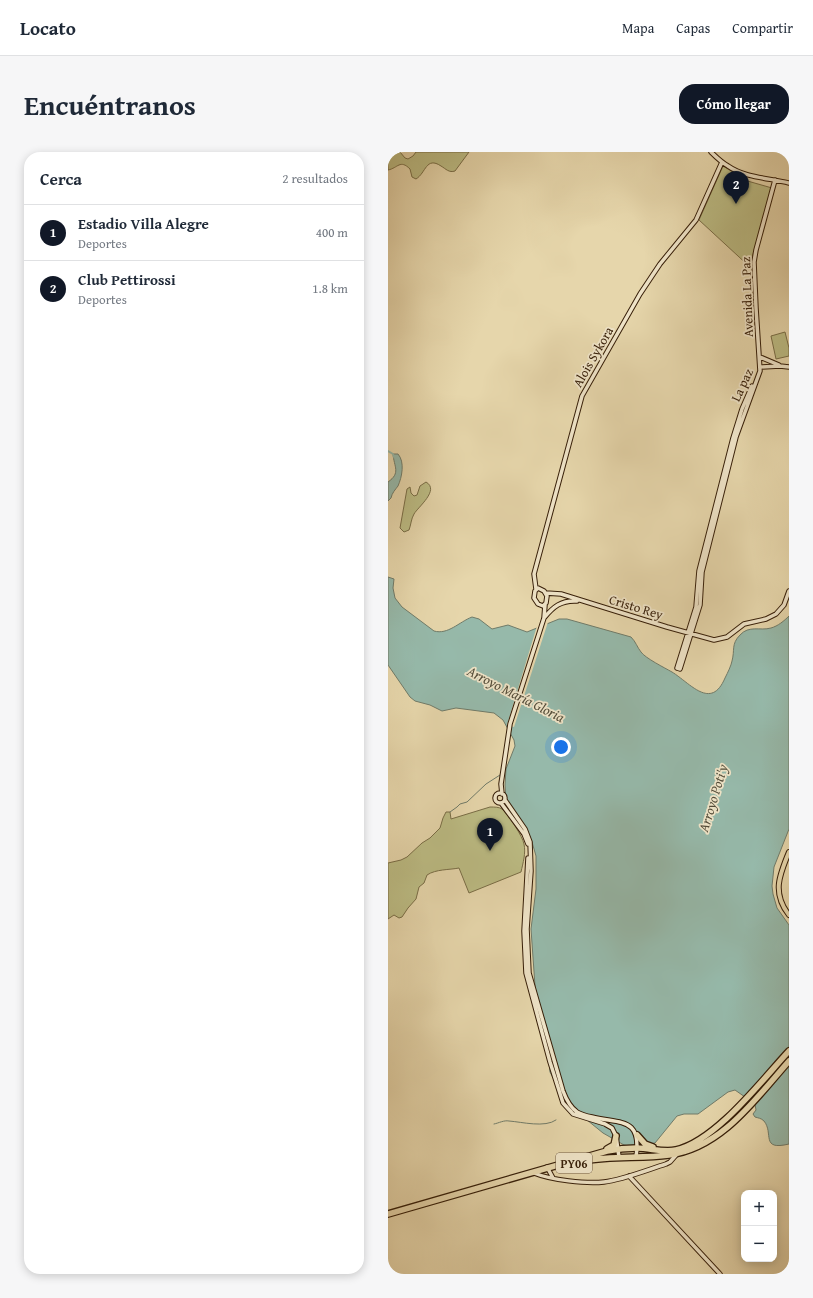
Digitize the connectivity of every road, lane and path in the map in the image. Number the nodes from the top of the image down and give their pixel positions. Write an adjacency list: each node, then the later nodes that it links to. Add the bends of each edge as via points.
1 (711, 152): 2 (street)
2 (722, 162): 3 (street, via 740,172); 9 (street, Alois Sykora, via 696,220 660,264 640,294 582,396 534,574)
3 (775, 180): 4 (street); 5 (street, Avenida La Paz, via 754,262)
4 (789, 183)
5 (760, 357): 6 (street); 7 (street, Avenida La Paz)
6 (780, 366): 7 (street); 8 (street)
7 (761, 367): 17 (street, La paz, via 736,437 702,572 700,605)
8 (789, 367)
9 (537, 589): 11 (street); 14 (street, Alois Sykora, via 534,598)
10 (789, 590): 17 (street, Cristo Rey, via 780,611 766,619 747,623 727,637 714,640)
11 (546, 595): 12 (street, Cristo Rey, via 561,594); 13 (street)
12 (584, 601): 16 (street, via 573,600 558,604); 17 (street, Cristo Rey)
13 (545, 605): 14 (street); 15 (street)
14 (540, 606): 15 (street)
15 (544, 611): 16 (street)
16 (544, 618): 18 (street, via 510,724)
17 (689, 634): 17 (street, La paz, via 677,668 680,669)
18 (501, 784): 19 (street); 20 (street)
19 (498, 793): 20 (street); 22 (street, via 495,800)
20 (502, 794): 21 (street)
21 (504, 800): 22 (street); 27 (street, via 525,829 530,842 527,929 529,974)
22 (501, 803): 27 (street, via 528,843 524,931 526,972)
23 (789, 852): 24 (main road, via 780,873 778,886 781,901)
24 (789, 915)
25 (789, 1051): 34 (highway, PY06, via 745,1100 708,1135)
26 (789, 1061): 34 (highway, PY06, via 716,1137 697,1147)
27 (565, 1101): 28 (street)
28 (572, 1110): 29 (street, via 623,1123 630,1126); 30 (street, via 577,1116 612,1128)
29 (637, 1135): 31 (street); 33 (highway, via 645,1144)
30 (616, 1136): 32 (street); 36 (highway, via 615,1143 610,1147)
31 (637, 1148): 32 (highway, PY06); 33 (highway, PY06); 37 (street)
32 (618, 1149): 36 (highway, PY06); 38 (street)
33 (662, 1150): 34 (highway, PY06)
34 (677, 1152): 35 (highway, via 670,1152); 39 (street)
35 (668, 1155): 37 (highway, PY06); 39 (street)
36 (590, 1156): 40 (highway, PY06)
37 (636, 1156): 38 (highway, PY06)
38 (619, 1157): 40 (highway, PY06)
39 (667, 1163): 42 (street)
40 (548, 1168): 41 (highway, PY06); 43 (street); 44 (highway, PY06)
41 (534, 1173): 43 (street); 45 (highway, PY06)
42 (628, 1176): 43 (street, via 604,1182); 46 (street)
43 (553, 1178)
44 (388, 1214)
45 (388, 1217)
46 (720, 1274)

